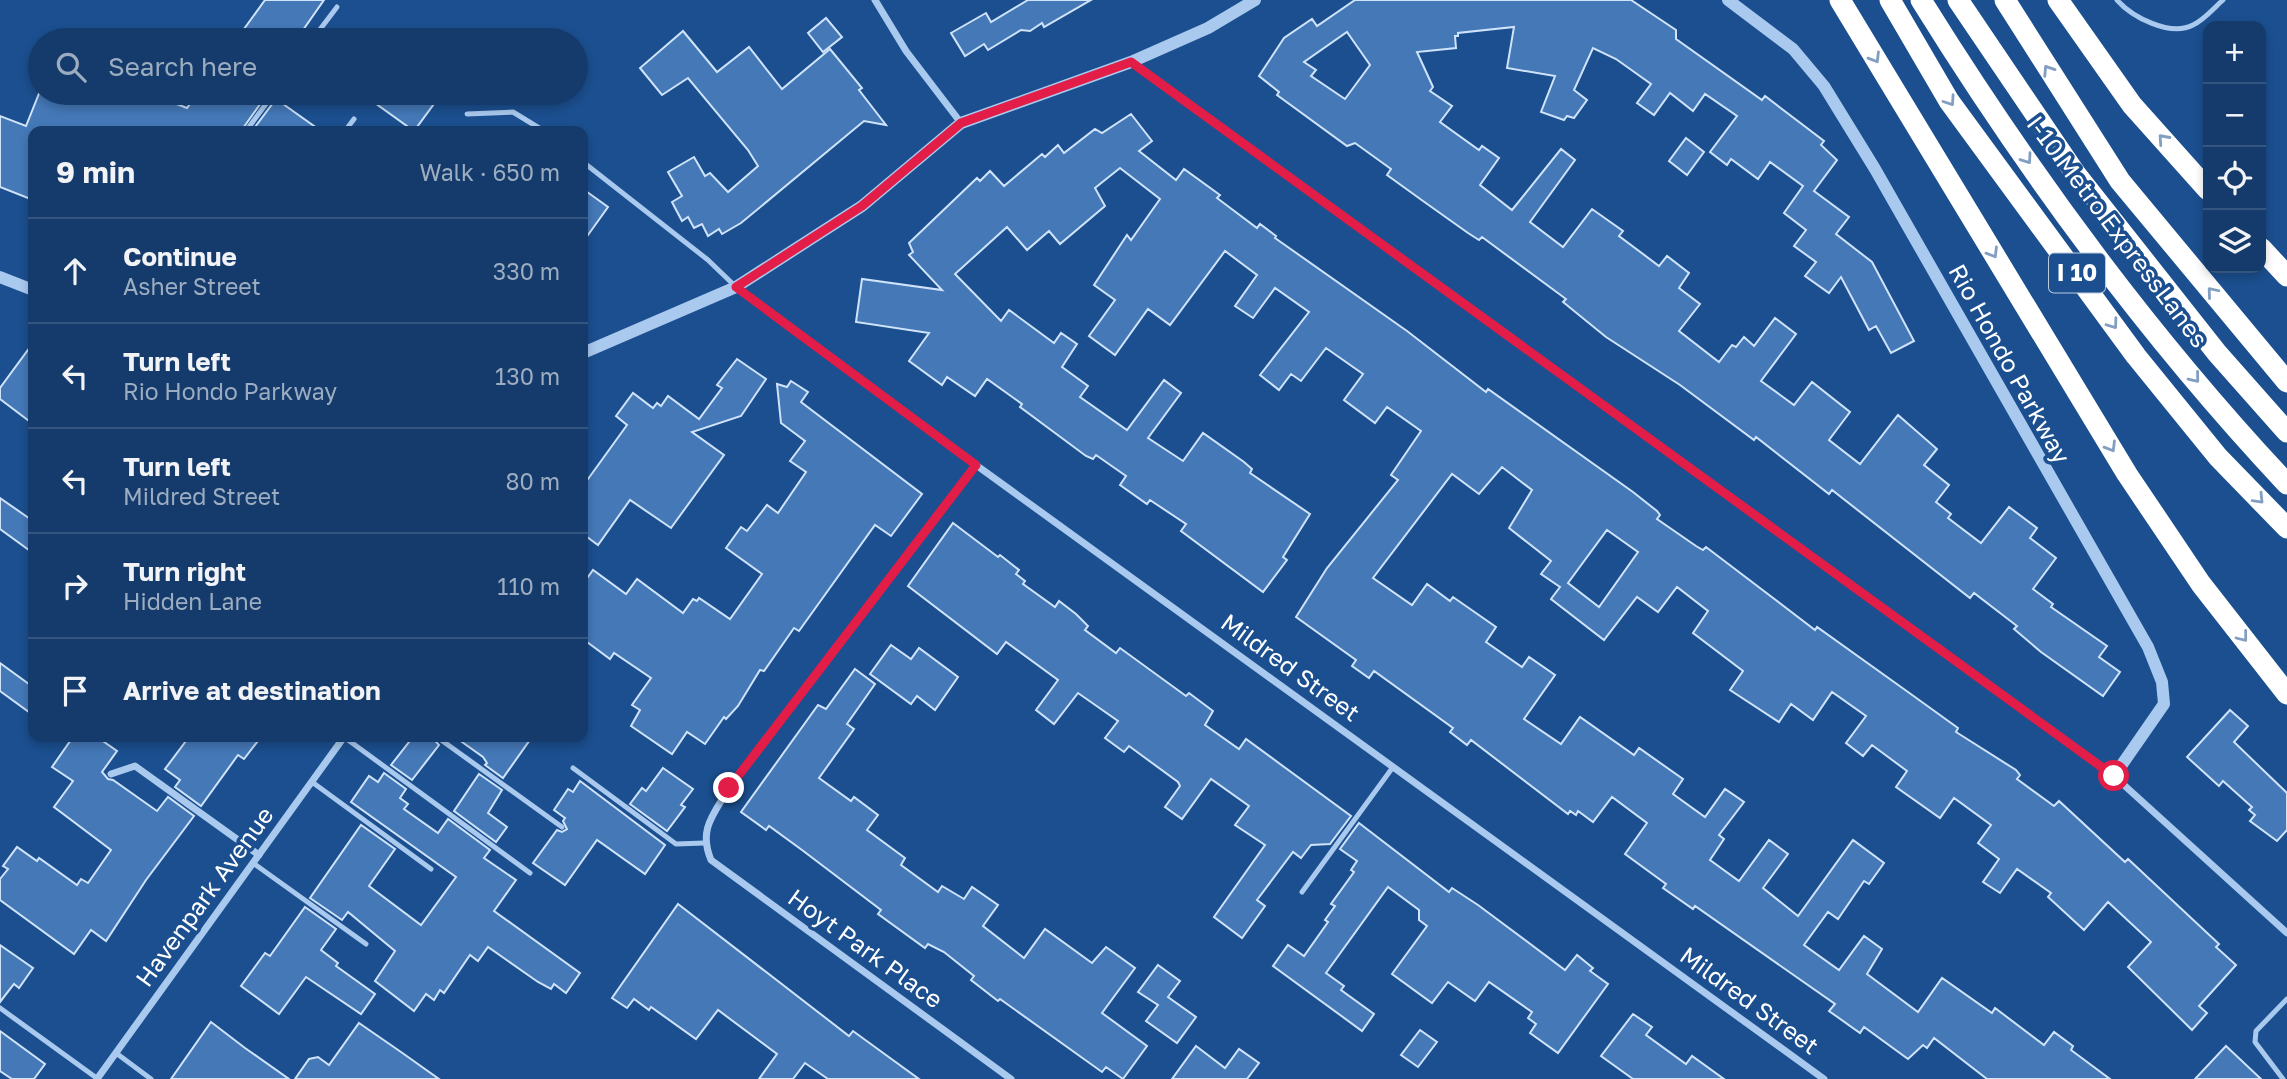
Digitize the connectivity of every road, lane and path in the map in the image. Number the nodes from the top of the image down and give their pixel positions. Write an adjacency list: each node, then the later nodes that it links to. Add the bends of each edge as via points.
1 (874, 0): 18 (street)
2 (1255, 0): 14 (street, via 1208,28)
3 (1728, 0): 42 (street, Rio Hondo Parkway, via 1793,49 1824,86 2148,647 2162,682 2164,704)
4 (1840, 0): 35 (highway, one-way to 35, via 2127,474 2201,583)
5 (1890, 0): 34 (highway, I 10, one-way to 34, via 1949,101 2136,356 2218,457)
6 (1921, 0): 33 (highway, I-10 Metro ExpressLanes, one-way to 33, via 1970,79 2059,203 2237,429)
7 (1958, 0): 31 (highway, I-10 Metro ExpressLanes, via 2075,173 2217,353)
8 (2005, 0): 30 (highway, one-way to 8, via 2120,181)
9 (2058, 0): 23 (highway, one-way to 9, via 2132,104)
10 (2117, 0): 11 (lane, via 2154,24 2182,28 2192,26)
11 (2224, 0)
12 (337, 7): 13 (lane)
13 (321, 28)
14 (1131, 62): 18 (street); 42 (street)
15 (265, 105): 19 (lane)
16 (467, 114): 21 (lane, via 513,112)
17 (354, 119): 20 (lane)
18 (961, 123): 27 (street, via 862,206)
19 (250, 126)
20 (349, 126)
21 (536, 126)
22 (588, 166): 27 (lane)
23 (2203, 184)
24 (2266, 253): 25 (highway)
25 (2287, 276)
26 (0, 277): 28 (street)
27 (736, 287): 29 (street); 32 (street, Mildred Street)
28 (28, 288)
29 (588, 351)
30 (2287, 382)
31 (2287, 432)
32 (976, 465): 39 (street, Mildred Street); 45 (street, via 729,788 707,826)
33 (2287, 484)
34 (2287, 528)
35 (2287, 694)
36 (340, 742): 43 (street, Havenpark Avenue)
37 (351, 742): 49 (lane)
38 (444, 742): 44 (lane)
39 (1393, 767): 50 (lane); 59 (street, Mildred Street)
40 (573, 768): 45 (lane, via 676,844)
41 (111, 774): 46 (street, via 135,766)
42 (2114, 776): 51 (street)
43 (312, 782): 46 (street, Havenpark Avenue); 48 (lane)
44 (562, 827)
45 (704, 843): 58 (street, Hoyt Park Place, via 711,860)
46 (259, 855): 47 (street, Havenpark Avenue)
47 (253, 863): 52 (lane); 55 (street, Havenpark Avenue)
48 (431, 869)
49 (530, 873)
50 (1302, 892)
51 (2287, 933)
52 (366, 944)
53 (2287, 999): 60 (lane, via 2256,1031 2255,1042)
54 (0, 1008): 56 (lane)
55 (116, 1053): 56 (street, Havenpark Avenue); 57 (lane)
56 (97, 1079)
57 (151, 1079)
58 (1011, 1079)
59 (1824, 1079)
60 (2283, 1079)

